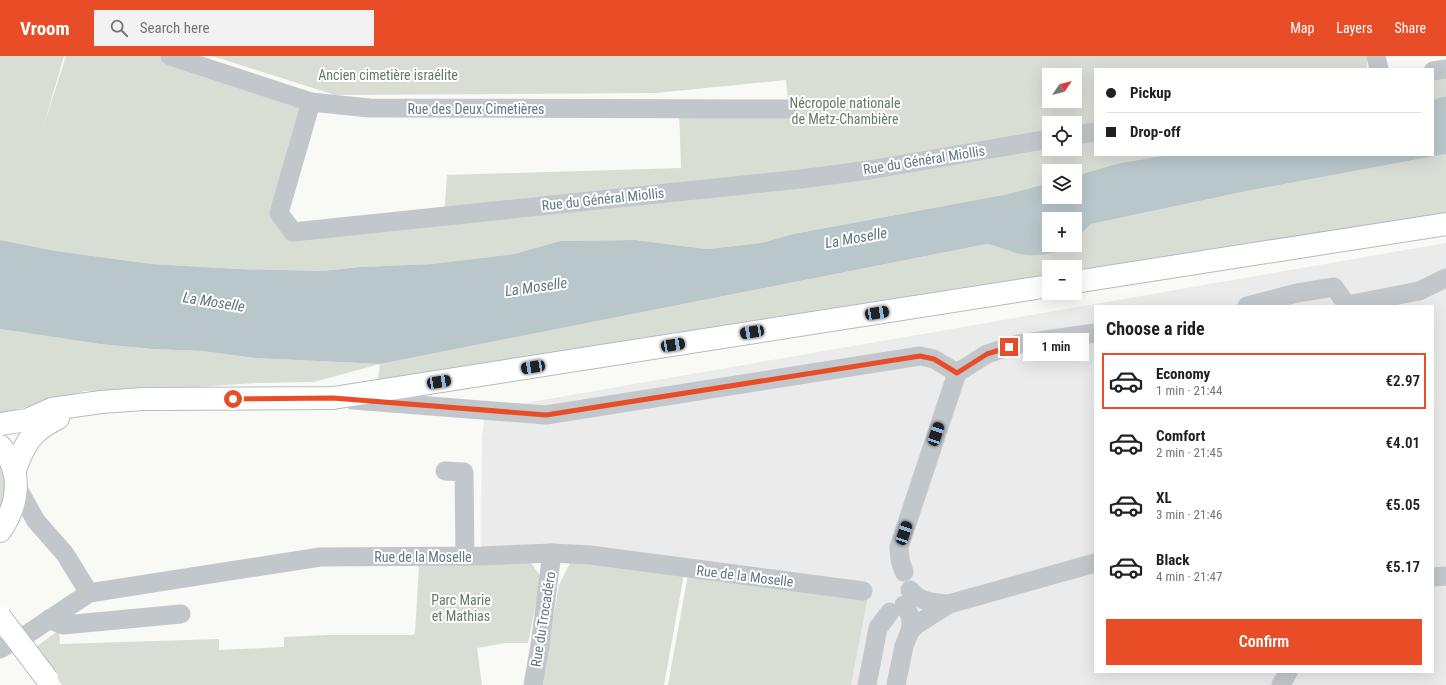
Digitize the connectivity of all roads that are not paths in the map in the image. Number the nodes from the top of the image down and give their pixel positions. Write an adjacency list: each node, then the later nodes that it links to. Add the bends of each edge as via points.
1 (170, 56): 6 (street, Rue des Deux Cimetières)
2 (1376, 56): 3 (street)
3 (1379, 68)
4 (1446, 68): 5 (street)
5 (1434, 72)
6 (311, 102): 7 (street, Rue des Deux Cimetières, via 369,108); 10 (street, Rue du Général Miollis, via 279,213 293,232 801,179)
7 (789, 109)
8 (1094, 132): 9 (street)
9 (1082, 134)
10 (1042, 140)
11 (1446, 224): 13 (main road)
12 (1446, 278): 17 (street, via 1419,291)
13 (1082, 281)
14 (1042, 287): 20 (main road)
15 (1251, 305): 16 (street, via 1334,287)
16 (1347, 305)
17 (1347, 305)
18 (1094, 333): 19 (street, via 1018,344 987,354)
19 (957, 373): 20 (street, via 934,359 920,356 546,415); 30 (street, via 899,547)
20 (333, 398): 21 (main road, via 143,399)
21 (86, 404): 22 (main road, via 52,409 27,420); 25 (main road, via 40,426 24,447)
22 (0, 424)
23 (0, 446): 25 (main road, via 5,452)
24 (445, 471): 28 (street, via 464,472)
25 (15, 479): 26 (main road, via 15,503); 34 (street, via 36,521 65,554)
26 (0, 531)
27 (552, 553): 28 (street, Rue de la Moselle); 33 (street, Rue de la Moselle, via 610,556 689,569); 44 (street, Rue du Trocadéro)
28 (465, 556): 34 (street, Rue de la Moselle, via 320,557)
29 (1094, 563): 36 (street)
30 (904, 572)
31 (1446, 576): 32 (street)
32 (1434, 577)
33 (862, 591)
34 (89, 593): 39 (street, Rue de la Moselle)
35 (901, 602): 36 (street, via 915,596 924,601); 40 (street, via 910,614); 45 (street, via 878,628)
36 (949, 604): 40 (street)
37 (181, 614): 39 (street, via 63,625)
38 (0, 618): 43 (main road, bridge)
39 (49, 619): 41 (street, Rue de la Moselle)
40 (910, 631): 46 (street, via 904,646)
41 (0, 649)
42 (1287, 673): 47 (street)
43 (48, 682)
44 (533, 685)
45 (867, 685)
46 (896, 685)
47 (1281, 685)

